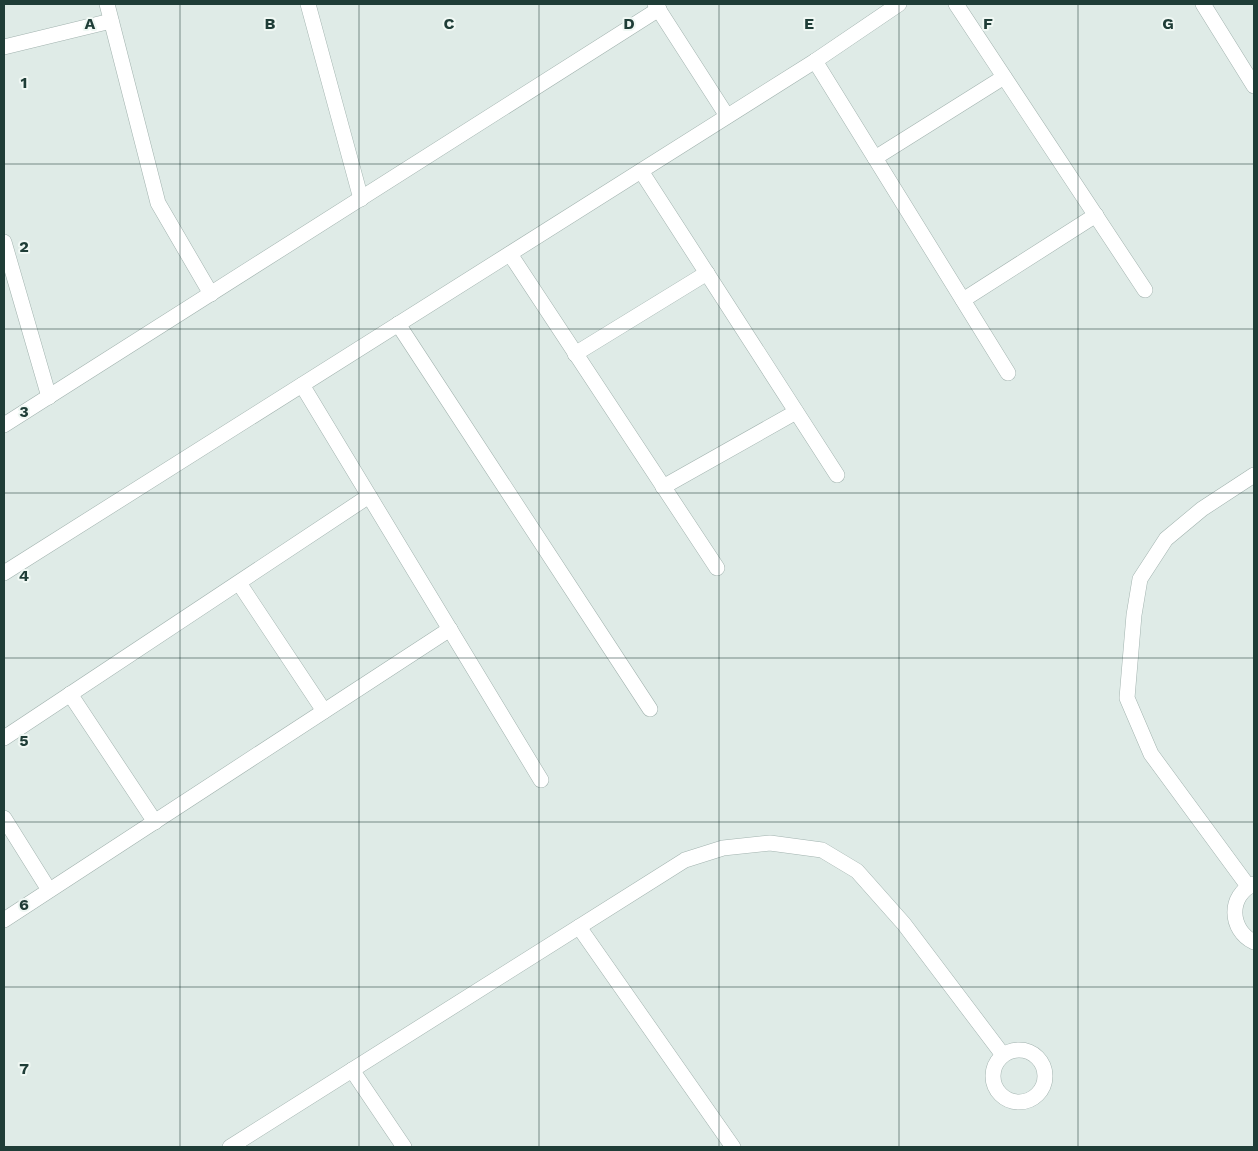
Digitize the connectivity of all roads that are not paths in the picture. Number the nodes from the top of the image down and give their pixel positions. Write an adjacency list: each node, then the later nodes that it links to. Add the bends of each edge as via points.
1 (107, 4): 7 (street)
2 (308, 4): 15 (street)
3 (899, 4): 9 (street)
4 (956, 4): 10 (street)
5 (1202, 4): 11 (street)
6 (657, 7): 12 (street); 15 (street)
7 (111, 21): 8 (street); 21 (street, via 158,203)
8 (4, 47)
9 (815, 61): 12 (street); 13 (street)
10 (1004, 77): 13 (street); 16 (street)
11 (1254, 86)
12 (727, 116): 14 (street)
13 (875, 158): 22 (street)
14 (641, 171): 18 (street); 19 (street)
15 (361, 199): 21 (street)
16 (1096, 215): 20 (street); 22 (street)
17 (4, 242): 27 (street)
18 (510, 254): 23 (street); 24 (street)
19 (707, 273): 24 (street); 28 (street)
20 (1145, 290)
21 (211, 294): 27 (street)
22 (963, 300): 25 (street)
23 (398, 324): 26 (street); 39 (street)
24 (576, 354): 32 (street)
25 (1008, 373)
26 (302, 385): 33 (street); 35 (street)
27 (49, 397): 29 (street)
28 (796, 412): 30 (street); 32 (street)
29 (4, 425)
30 (837, 475)
31 (1254, 475): 45 (street, via 1202,509 1166,539 1140,579 1127,698 1151,754)
32 (663, 487): 34 (street)
33 (369, 496): 36 (street); 37 (street)
34 (716, 568)
35 (4, 573)
36 (238, 583): 38 (street); 40 (street)
37 (450, 629): 40 (street); 42 (street)
38 (70, 694): 41 (street); 44 (street)
39 (650, 709)
40 (324, 711): 44 (street)
41 (4, 738)
42 (541, 780)
43 (4, 818): 46 (street)
44 (155, 822): 46 (street)
45 (1251, 885): 49 (street, via 1241,894 1234,913 1241,932)
46 (49, 890): 47 (street)
47 (4, 920)
48 (579, 927): 50 (street, via 685,860 723,848 770,843 822,850 857,871 904,924); 51 (street); 54 (street)
49 (1254, 942)
50 (1003, 1054)
51 (352, 1070): 52 (street); 53 (street)
52 (230, 1147)
53 (404, 1147)
54 (733, 1147)

